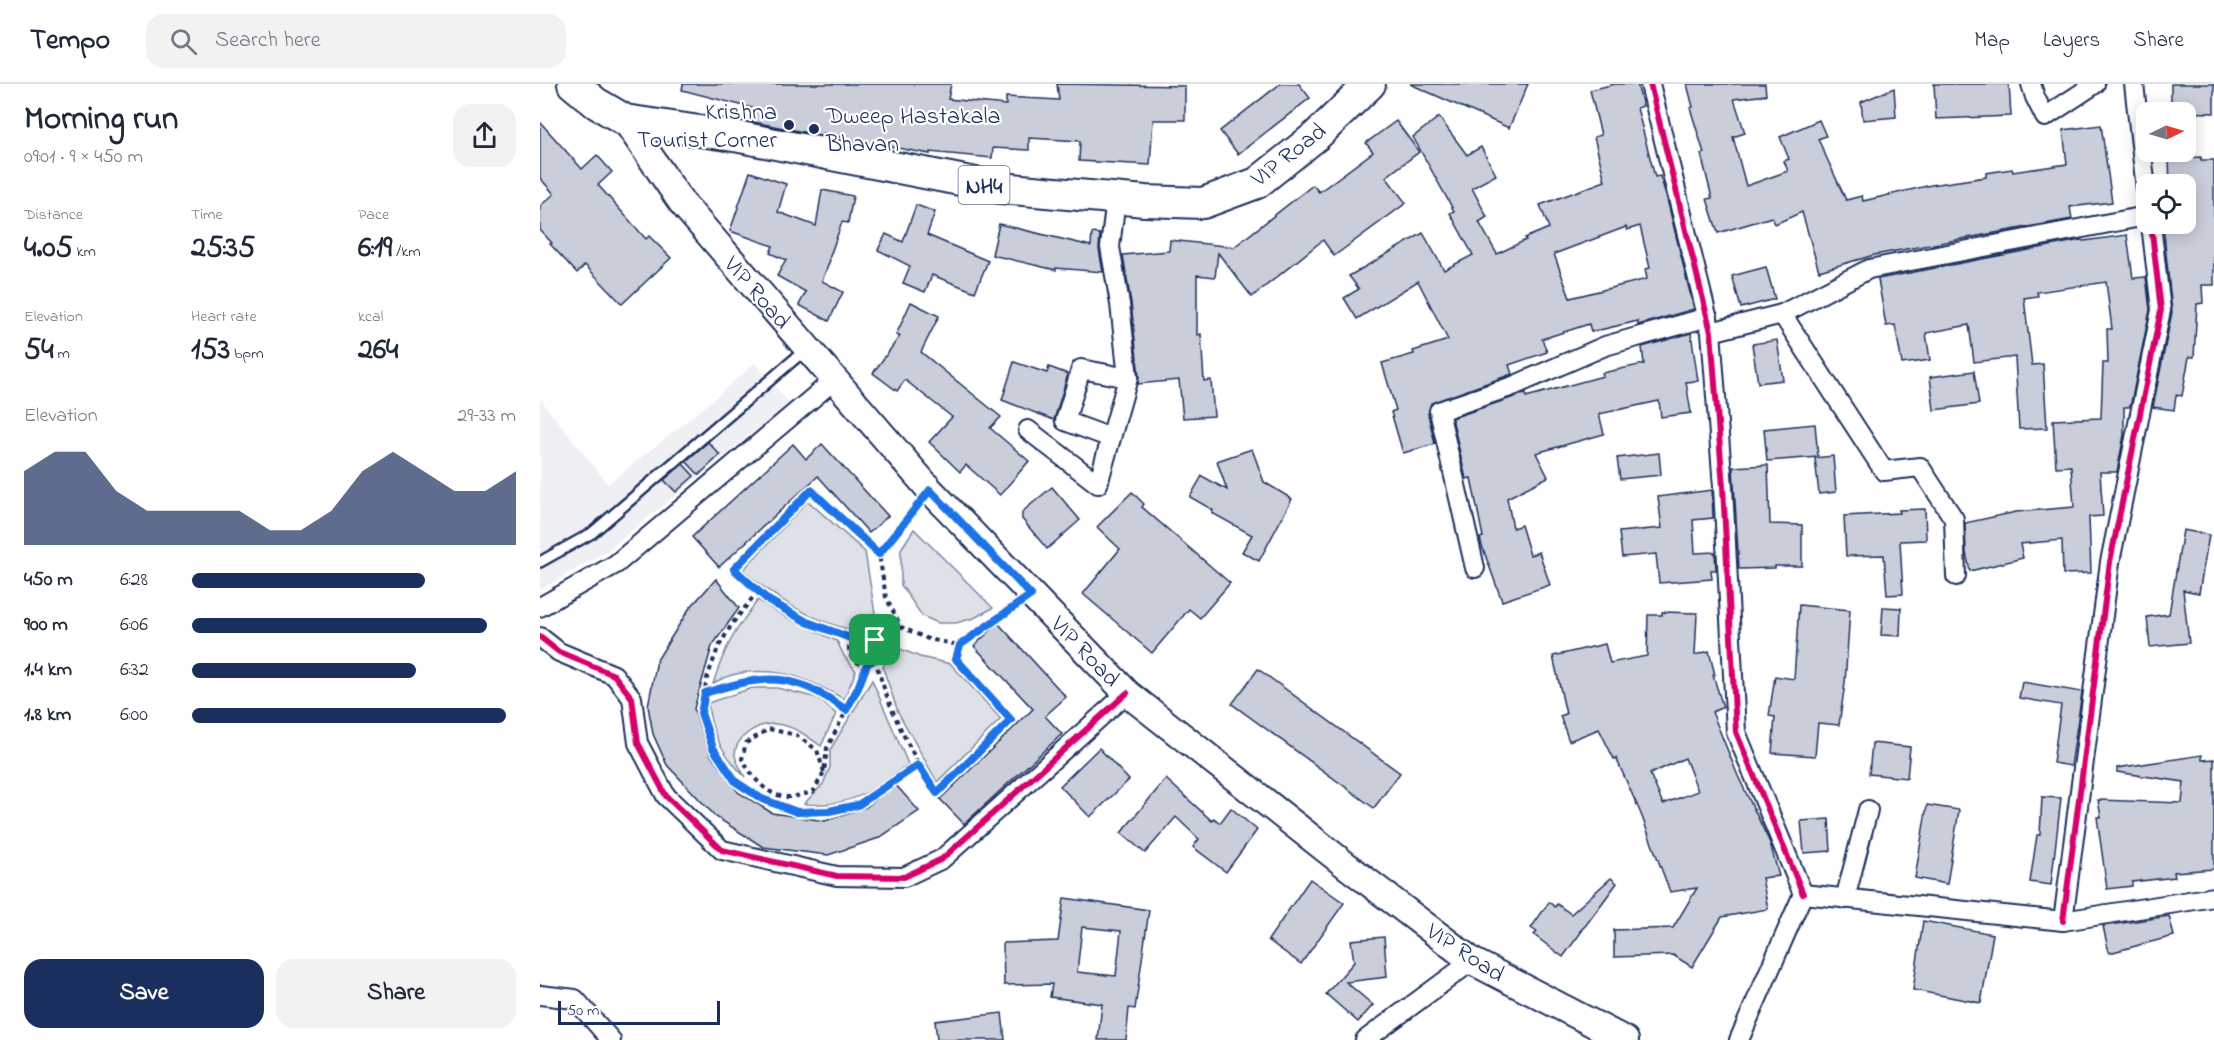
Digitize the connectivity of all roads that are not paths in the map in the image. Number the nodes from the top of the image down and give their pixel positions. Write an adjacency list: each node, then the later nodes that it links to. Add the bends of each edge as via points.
1 (573, 84): 7 (highway, VIP Road / NH4)
2 (1370, 84): 9 (highway, VIP Road / NH4, via 1316,136 1257,183 1203,203)
3 (1650, 84): 13 (street)
4 (2031, 84): 5 (street, via 2045,117)
5 (2095, 84)
6 (2134, 84): 8 (street)
7 (624, 120): 9 (highway, VIP Road / NH4, via 740,137 1001,188); 14 (main road, VIP Road, via 682,203)
8 (2144, 174)
9 (1116, 198): 15 (street, via 1110,248)
10 (2136, 218): 12 (street, via 1869,269)
11 (2152, 234): 29 (street, via 2161,310 2110,562)
12 (1782, 314): 13 (street); 21 (street, via 1884,471 1920,467 1926,476 1954,519)
13 (1710, 324): 20 (street, via 1605,346 1513,386 1439,411); 26 (street, via 1736,732)
14 (807, 349): 16 (main road, VIP Road); 19 (lane, via 592,532)
15 (1128, 378): 18 (street); 18 (street, via 1081,369 1065,421)
16 (834, 380): 22 (street, via 616,564); 24 (main road, VIP Road, via 930,490)
17 (1028, 430): 18 (street, via 1098,484)
18 (1111, 438)
19 (540, 562)
20 (1475, 568)
21 (1956, 576)
22 (540, 607)
23 (540, 637): 24 (street, via 559,652 614,675 632,698 638,742 666,796 722,850 837,876 904,877 942,859)
24 (1127, 693): 30 (main road, VIP Road)
25 (1868, 810): 28 (street)
26 (1803, 894): 28 (street); 35 (street)
27 (2214, 897): 29 (street)
28 (1845, 899): 29 (street)
29 (2063, 921)
30 (1472, 961): 33 (street); 34 (main road, VIP Road)
31 (540, 995): 32 (street, via 575,999)
32 (611, 1040)
33 (1365, 1040)
34 (1625, 1040)
35 (1739, 1040)

